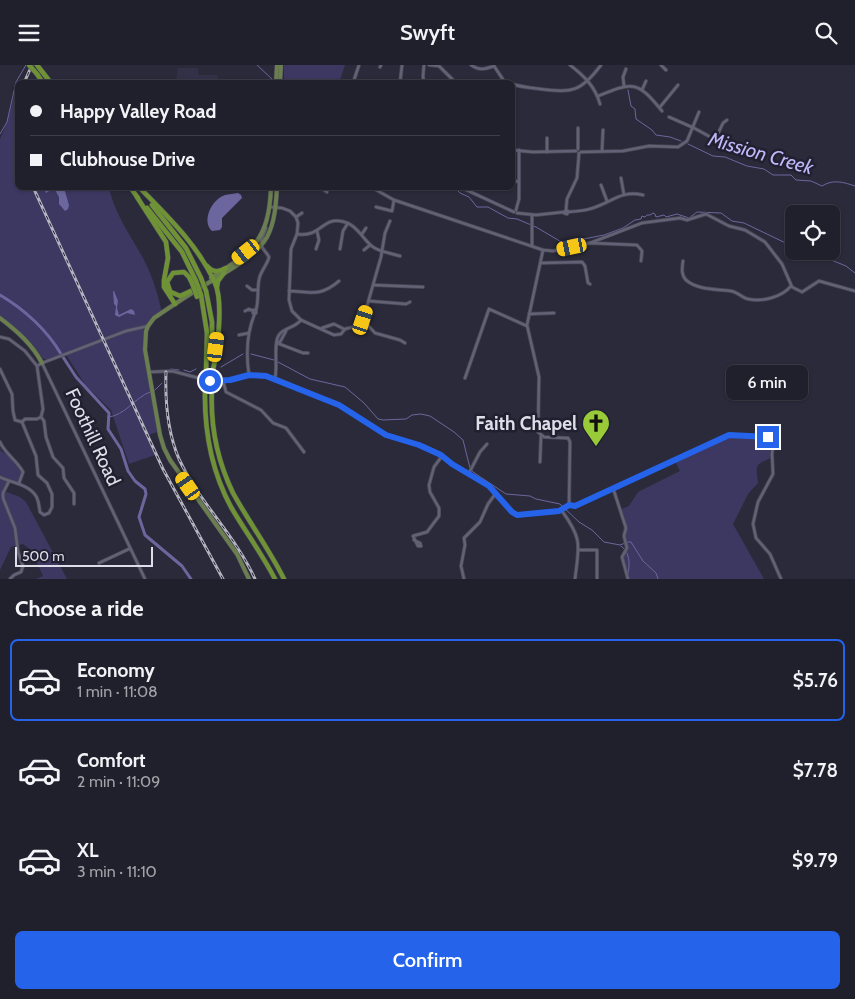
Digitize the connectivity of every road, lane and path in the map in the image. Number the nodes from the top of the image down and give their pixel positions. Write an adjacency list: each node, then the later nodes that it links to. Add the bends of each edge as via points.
1 (29, 65): 15 (highway, bridge)
2 (278, 65): 17 (main road)
3 (359, 65): 18 (street)
4 (402, 65): 19 (street)
5 (424, 65): 20 (street)
6 (429, 65): 21 (street, via 439,66)
7 (472, 65): 8 (street, via 484,69)
8 (494, 65): 22 (street)
9 (570, 65): 23 (street)
10 (602, 65): 23 (street)
11 (661, 65): 14 (street)
12 (38, 67): 16 (highway)
13 (626, 69): 26 (street)
14 (666, 70)
15 (41, 80)
16 (49, 80)
17 (279, 80)
18 (354, 80)
19 (400, 80)
20 (424, 80)
21 (453, 80)
22 (503, 80)
23 (588, 80): 25 (street, via 567,91); 29 (street)
24 (646, 81): 28 (street)
25 (515, 84)
26 (624, 85): 28 (street); 29 (street)
27 (678, 85): 31 (street)
28 (642, 90): 31 (street)
29 (598, 96): 30 (street)
30 (600, 104)
31 (660, 107): 32 (street)
32 (662, 111)
33 (699, 111): 36 (street)
34 (669, 117): 36 (street)
35 (727, 119): 40 (street)
36 (694, 127): 40 (street); 45 (street, via 687,141 678,147 649,146)
37 (578, 128): 44 (street)
38 (603, 130): 45 (street)
39 (547, 138): 43 (street)
40 (715, 140): 46 (street)
41 (515, 149): 42 (street)
42 (519, 150): 43 (street); 49 (street)
43 (547, 151): 44 (street)
44 (578, 151): 45 (street); 70 (street, via 577,178 566,199)
45 (602, 151)
46 (749, 155)
47 (621, 178): 62 (street)
48 (515, 182): 49 (street)
49 (518, 182): 69 (street)
50 (600, 185): 66 (street)
51 (132, 190): 64 (highway)
52 (141, 190): 135 (highway, bridge, via 183,244 206,291 212,322)
53 (142, 190): 94 (highway, via 179,228)
54 (271, 190): 67 (main road)
55 (276, 190): 67 (main road)
56 (324, 190): 60 (street)
57 (376, 190): 61 (street)
58 (383, 190): 61 (street)
59 (467, 190): 69 (street)
60 (327, 192)
61 (383, 194): 65 (street)
62 (624, 195): 63 (street); 66 (street)
63 (643, 195)
64 (137, 197): 99 (highway, via 175,242 187,260); 113 (highway, via 166,242 168,258 164,284)
65 (394, 201): 68 (street, via 392,211); 84 (street)
66 (607, 201): 70 (street, via 592,209)
67 (273, 207): 73 (street, via 290,211); 76 (main road); 82 (main road, via 271,228)
68 (376, 207)
69 (516, 211): 72 (street)
70 (566, 211): 72 (street)
71 (302, 213): 73 (street)
72 (532, 215): 84 (street)
73 (296, 217): 79 (street)
74 (390, 221): 89 (street)
75 (348, 223): 78 (street, via 332,221); 80 (street); 86 (street)
76 (266, 228): 82 (street); 95 (main road, via 253,246)
77 (366, 228): 80 (street)
78 (317, 231): 79 (street, via 308,235); 85 (street)
79 (297, 233): 108 (street, via 291,249)
80 (362, 234): 83 (street)
81 (590, 243): 88 (street); 91 (street, via 637,245 642,251); 103 (street, via 642,223 687,220 706,215 745,230 765,242 782,264)
82 (261, 245): 96 (main road); 107 (street, via 269,257 259,279)
83 (370, 245): 87 (street); 89 (street)
84 (532, 246): 88 (street)
85 (316, 249)
86 (340, 249)
87 (364, 250)
88 (543, 250): 93 (street)
89 (383, 251): 90 (street); 101 (street)
90 (400, 256)
91 (641, 261)
92 (682, 261): 103 (street, via 682,274 686,281 711,289 737,292 747,299 770,299)
93 (542, 263): 100 (street, via 582,262); 117 (street)
94 (204, 264): 95 (highway, via 215,271); 97 (highway)
95 (226, 268): 97 (main road)
96 (224, 273): 97 (main road); 112 (highway, via 218,283)
97 (212, 279): 106 (main road); 112 (highway); 113 (main road)
98 (339, 281): 108 (street, via 320,293)
99 (194, 282): 105 (highway, via 187,274 177,272 168,278); 165 (highway, bridge, via 207,343 206,426 216,473 232,507)
100 (590, 284)
101 (373, 285): 104 (street); 110 (street)
102 (246, 286): 107 (street)
103 (791, 286): 109 (street, via 802,292 819,281)
104 (423, 287)
105 (168, 289): 106 (highway, via 180,296); 113 (highway)
106 (193, 290): 113 (main road)
107 (258, 290): 115 (street)
108 (289, 291): 119 (street, via 292,311)
109 (855, 291)
110 (368, 301): 111 (street); 120 (street)
111 (410, 302)
112 (218, 303): 135 (highway)
113 (176, 304): 121 (main road, via 154,318)
114 (245, 311): 115 (street)
115 (255, 311): 125 (street)
116 (554, 313): 117 (street)
117 (529, 314): 122 (street)
118 (0, 318): 131 (main road, Foothill Road, via 35,349)
119 (301, 320): 123 (street); 128 (street, via 286,330)
120 (363, 320): 124 (street); 129 (street, via 376,333)
121 (148, 326): 131 (street, via 126,331); 134 (main road, via 144,343)
122 (527, 326): 138 (street, via 489,309); 142 (street, via 539,377 538,428)
123 (322, 328): 124 (street, via 334,324); 124 (street, via 334,335)
124 (345, 329)
125 (249, 333): 126 (street); 136 (street)
126 (239, 335)
127 (0, 337): 132 (street, via 25,351)
128 (277, 343): 130 (street); 137 (street)
129 (405, 343)
130 (308, 353)
131 (42, 363): 132 (street); 158 (street, Foothill Road)
132 (37, 367): 140 (street, via 43,409)
133 (0, 369): 141 (street, via 12,394 15,420)
134 (149, 372): 139 (street, via 172,371 202,380); 164 (main road, via 160,435 167,454 237,554)
135 (212, 375): 166 (highway, bridge, via 214,436 226,476)
136 (249, 375): 137 (street); 139 (street)
137 (275, 378): 146 (street, via 339,405 386,435)
138 (465, 379)
139 (223, 381): 145 (street, via 228,394 261,410 273,423 286,428)
140 (41, 417): 141 (street); 154 (street, via 53,457 63,468 64,478 74,493)
141 (22, 421): 151 (street, via 36,456 38,475 52,494 52,507 46,515 41,514 36,495)
142 (541, 436): 147 (street); 155 (street, via 565,438 570,442)
143 (0, 442): 151 (street, via 23,473)
144 (487, 444): 148 (street)
145 (304, 452)
146 (442, 456): 148 (street, via 452,464); 157 (street, via 428,485 439,508 439,516 427,532 413,536)
147 (540, 462)
148 (471, 470): 153 (street)
149 (0, 477): 150 (street)
150 (10, 481): 151 (street); 162 (street, via 3,498 15,527 23,565 21,572)
151 (19, 484)
152 (613, 488): 155 (street, via 575,506); 161 (street, via 626,529 626,549 622,557); 170 (street, via 729,435 774,439 773,474 758,502 753,524 756,538 770,554)
153 (496, 493): 156 (street, via 517,515); 167 (street, via 478,525 464,538 461,567)
154 (74, 505)
155 (569, 505): 156 (street)
156 (564, 509): 159 (street)
157 (414, 540)
158 (130, 549): 160 (street); 163 (street, Foothill Road)
159 (579, 550): 168 (street); 169 (street, via 597,550)
160 (98, 563)
161 (628, 577)
162 (10, 579)
163 (145, 579)
164 (249, 579)
165 (275, 579)
166 (284, 579)
167 (464, 579)
168 (575, 579)
169 (597, 579)
170 (781, 579)

